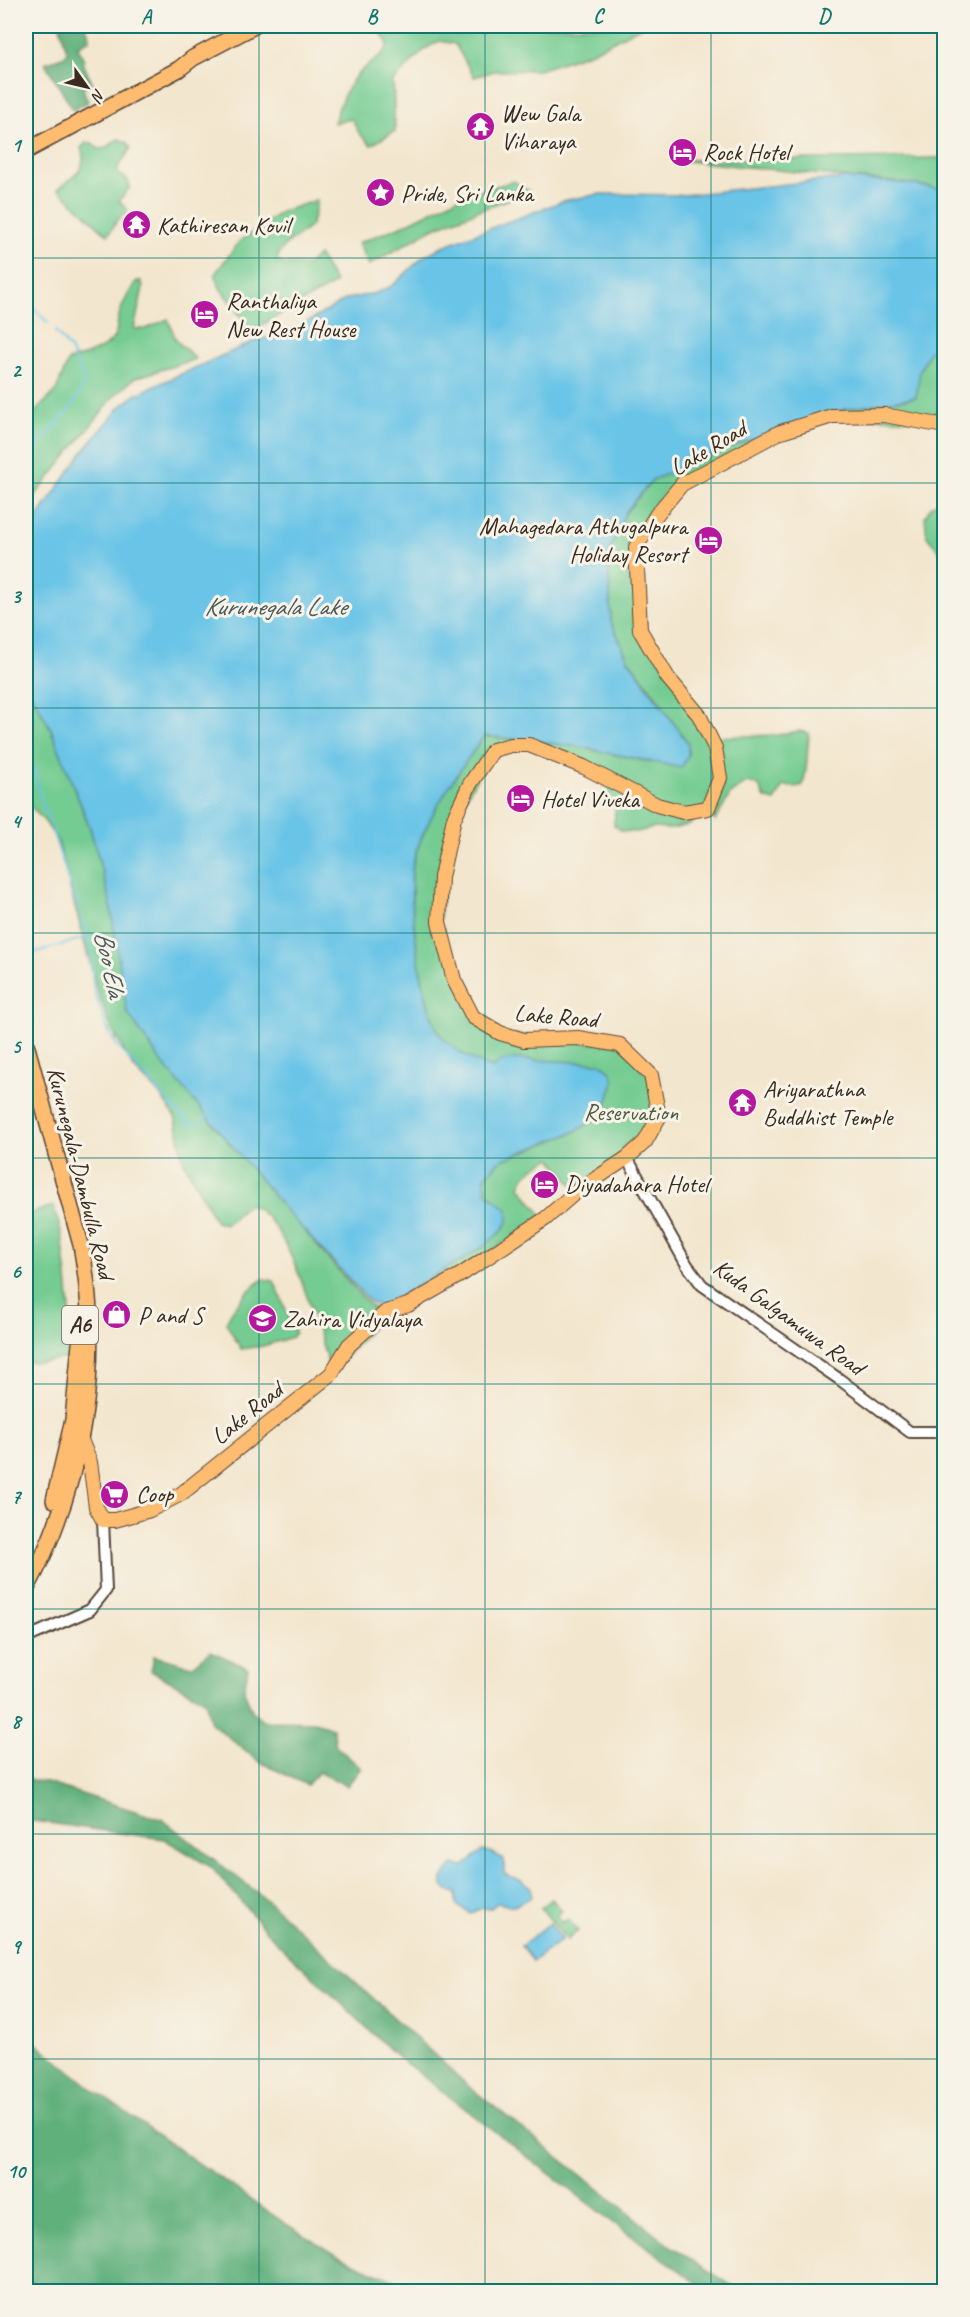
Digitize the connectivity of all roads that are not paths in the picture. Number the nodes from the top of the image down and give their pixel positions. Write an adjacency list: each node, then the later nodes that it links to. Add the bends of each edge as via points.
1 (254, 26): 2 (highway)
2 (193, 58): 3 (highway); 4 (highway)
3 (26, 145)
4 (26, 151)
5 (945, 421): 8 (main road, Lake Road, via 939,425 884,415 832,416 778,433 682,484 636,547 640,630 668,678 699,715 715,748 720,778 708,808 683,812 657,805 584,767 529,745 511,745 492,750 454,818 441,877 439,922 454,980 473,1017 500,1033 524,1040 578,1038 620,1045 651,1075 659,1117 645,1142)
6 (26, 1044): 10 (highway, Kurunegala-Dambulla Road / A6, via 87,1278 87,1398)
7 (26, 1079): 10 (highway, Kurunegala-Dambulla Road / A6, via 63,1209 78,1290 81,1326)
8 (627, 1158): 9 (street, Kuda Galgamuwa Road, via 702,1285 909,1432); 11 (main road, Lake Road, via 490,1257 408,1305 386,1312 350,1345 331,1374 181,1494 150,1510)
9 (945, 1432)
10 (75, 1439): 11 (main road, via 90,1462 96,1507); 12 (highway, Kurunegala-Dambulla Road / A6); 13 (highway, Kurunegala-Dambulla Road / A6, via 58,1519)
11 (104, 1520): 14 (street, via 106,1590 90,1610)
12 (26, 1570)
13 (26, 1590)
14 (26, 1638)

